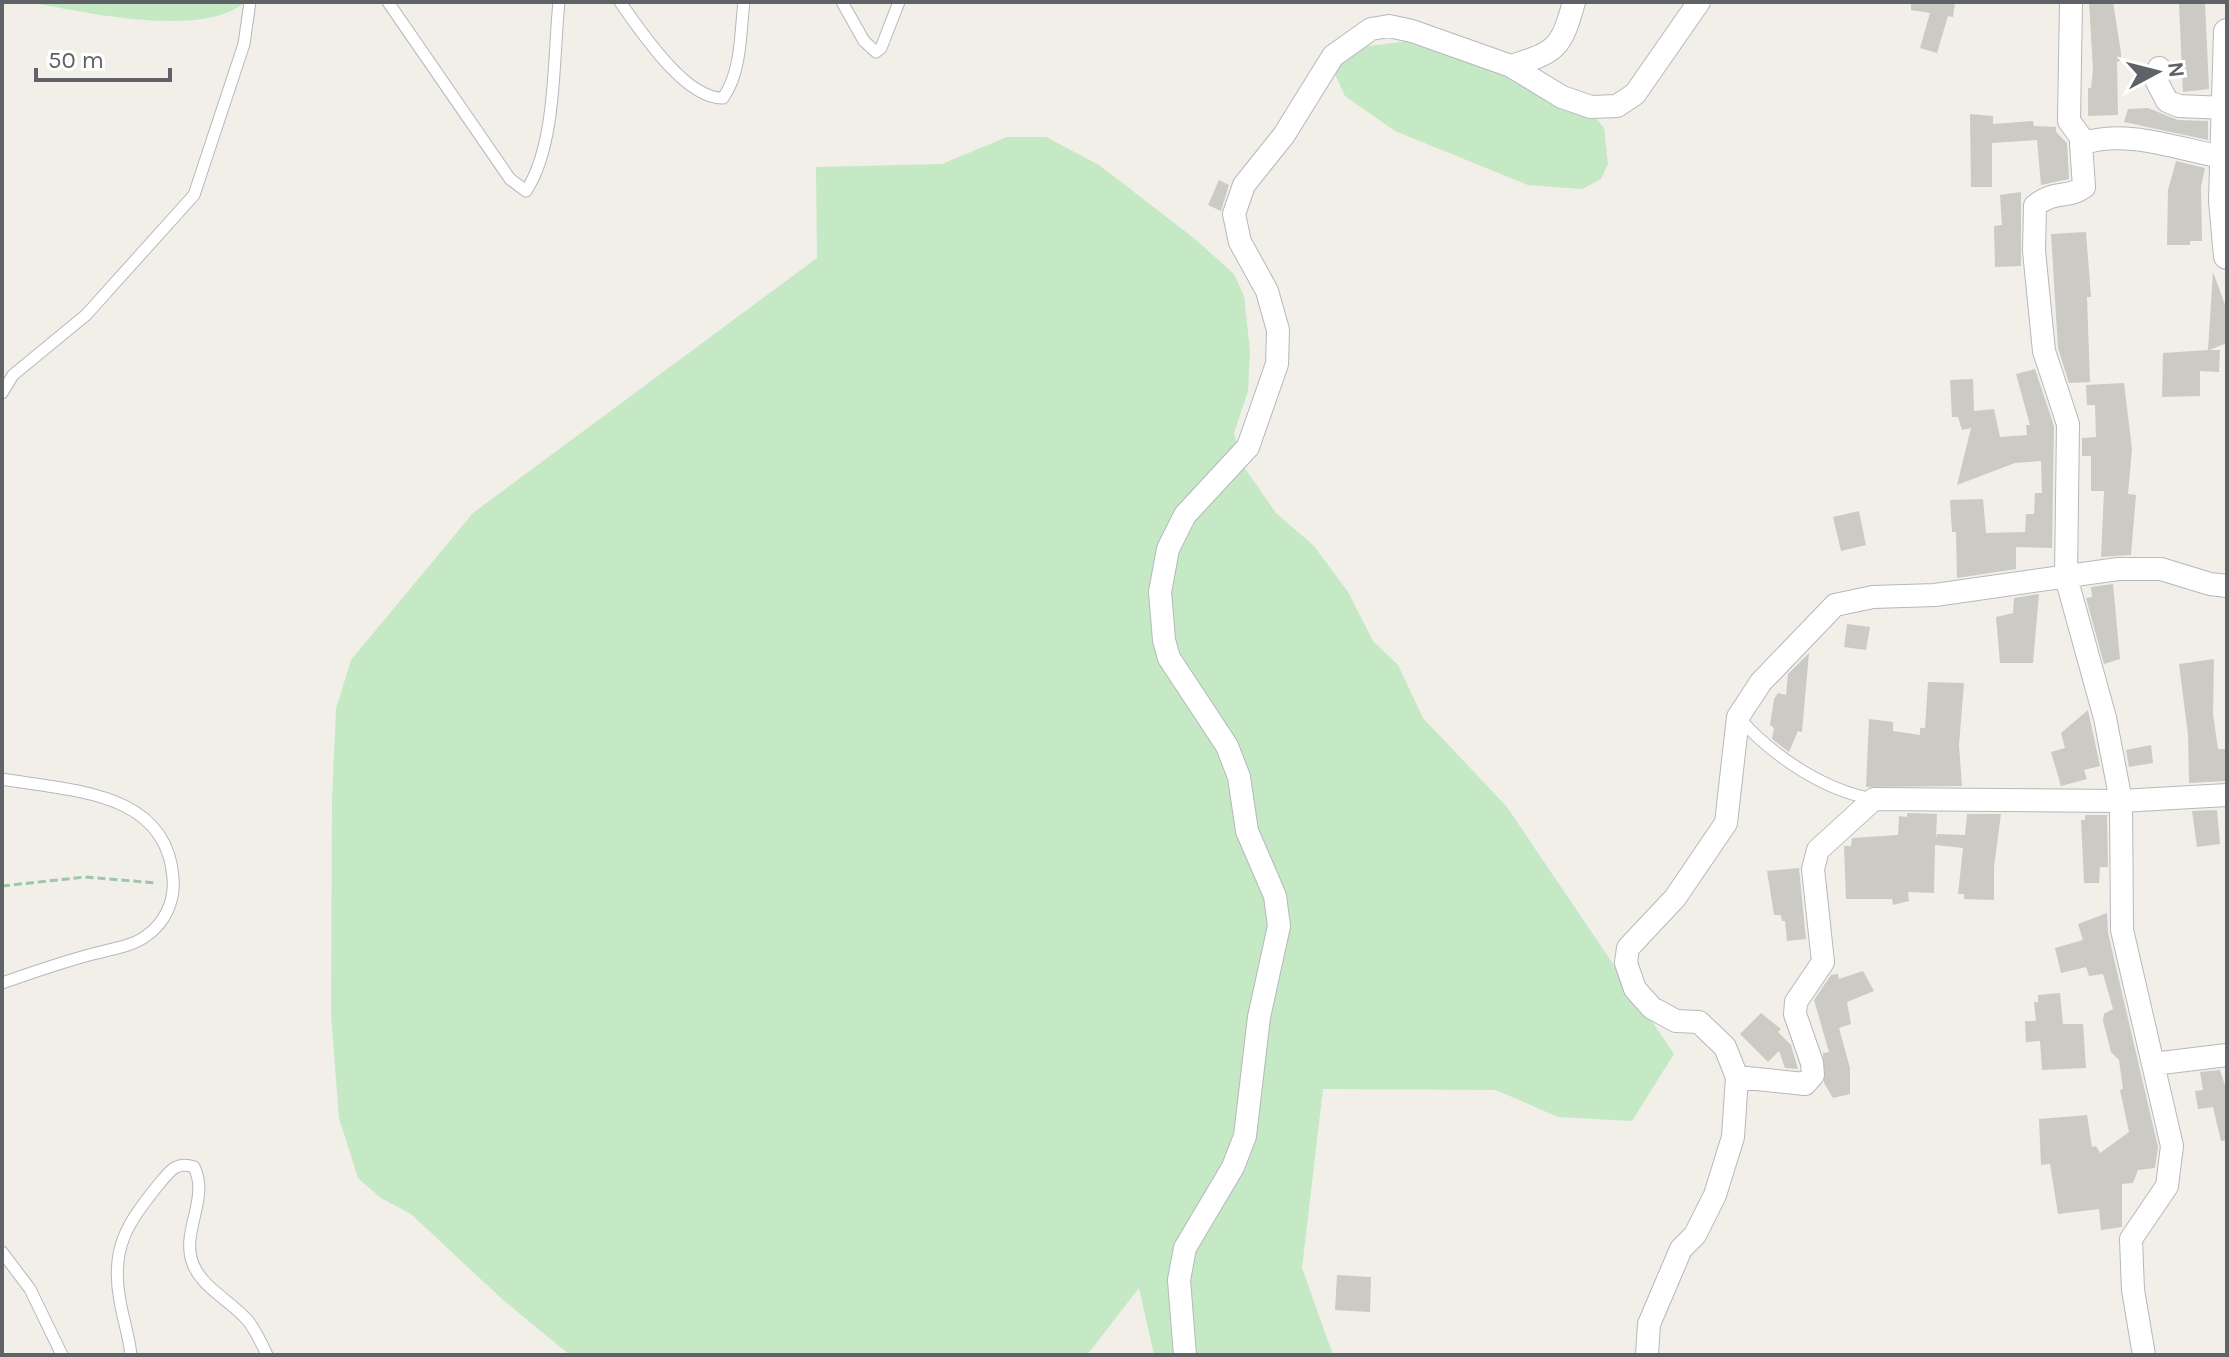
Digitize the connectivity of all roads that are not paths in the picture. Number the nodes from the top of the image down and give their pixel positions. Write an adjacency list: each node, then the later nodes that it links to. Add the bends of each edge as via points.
1 (250, 2): 18 (lane, via 244,44 194,195 86,315 13,375)
2 (388, 2): 3 (lane, via 510,179 526,191 545,138)
3 (559, 2)
4 (620, 2): 5 (lane, via 654,50 693,87 714,98 723,98 733,76)
5 (744, 2)
6 (842, 2): 7 (lane, via 876,52)
7 (899, 2)
8 (1574, 2): 12 (street, via 1553,52)
9 (1699, 2): 12 (street, via 1635,94 1617,106 1591,107 1562,97)
10 (2071, 2): 15 (street, via 2069,121)
11 (2227, 32): 14 (street)
12 (1511, 66): 34 (street, via 1412,31 1371,29 1333,56 1284,135 1244,185 1234,214 1240,242 1267,291 1278,330 1277,364 1248,447 1185,515 1168,549 1160,592 1169,658 1227,746 1239,777 1247,831 1275,896 1279,926 1259,1017 1245,1136 1233,1167 1185,1248 1179,1295)
13 (2159, 68): 14 (street, via 2157,82 2167,101)
14 (2225, 108): 16 (street)
15 (2085, 143): 16 (street, via 2131,139); 19 (street, via 2084,187 2047,195 2035,206 2044,351 2068,424)
16 (2222, 157): 17 (street)
17 (2227, 256)
18 (2, 393)
19 (2066, 577): 20 (street, via 2161,569); 21 (street, via 1835,605 1761,682); 25 (street, via 2105,718)
20 (2227, 586)
21 (1738, 717): 24 (lane, via 1762,744 1786,759 1852,795); 29 (street, via 1726,823 1675,898 1628,948 1626,963 1635,989 1652,1008 1676,1021 1699,1022 1725,1047)
22 (2, 779): 26 (lane, via 104,796 128,806 165,843 174,886 169,910 144,939)
23 (2227, 795): 25 (street)
24 (1874, 799): 25 (street); 29 (street, via 1818,850 1813,869 1823,962 1796,1002 1795,1014 1813,1075 1805,1084)
25 (2121, 801): 28 (street, via 2122,930)
26 (2, 983)
27 (2227, 1055): 28 (street)
28 (2153, 1064): 36 (street, via 2172,1165 2167,1186 2131,1239)
29 (1737, 1077): 35 (street, via 1733,1137 1695,1235 1681,1249 1649,1324)
30 (2, 1252): 31 (lane, via 30,1289)
31 (62, 1355)
32 (131, 1355): 33 (lane, via 115,1265 119,1244 135,1214 172,1168 184,1164 199,1176 190,1249 193,1264 248,1321)
33 (267, 1355)
34 (1185, 1355)
35 (1647, 1355)
36 (2144, 1355)

